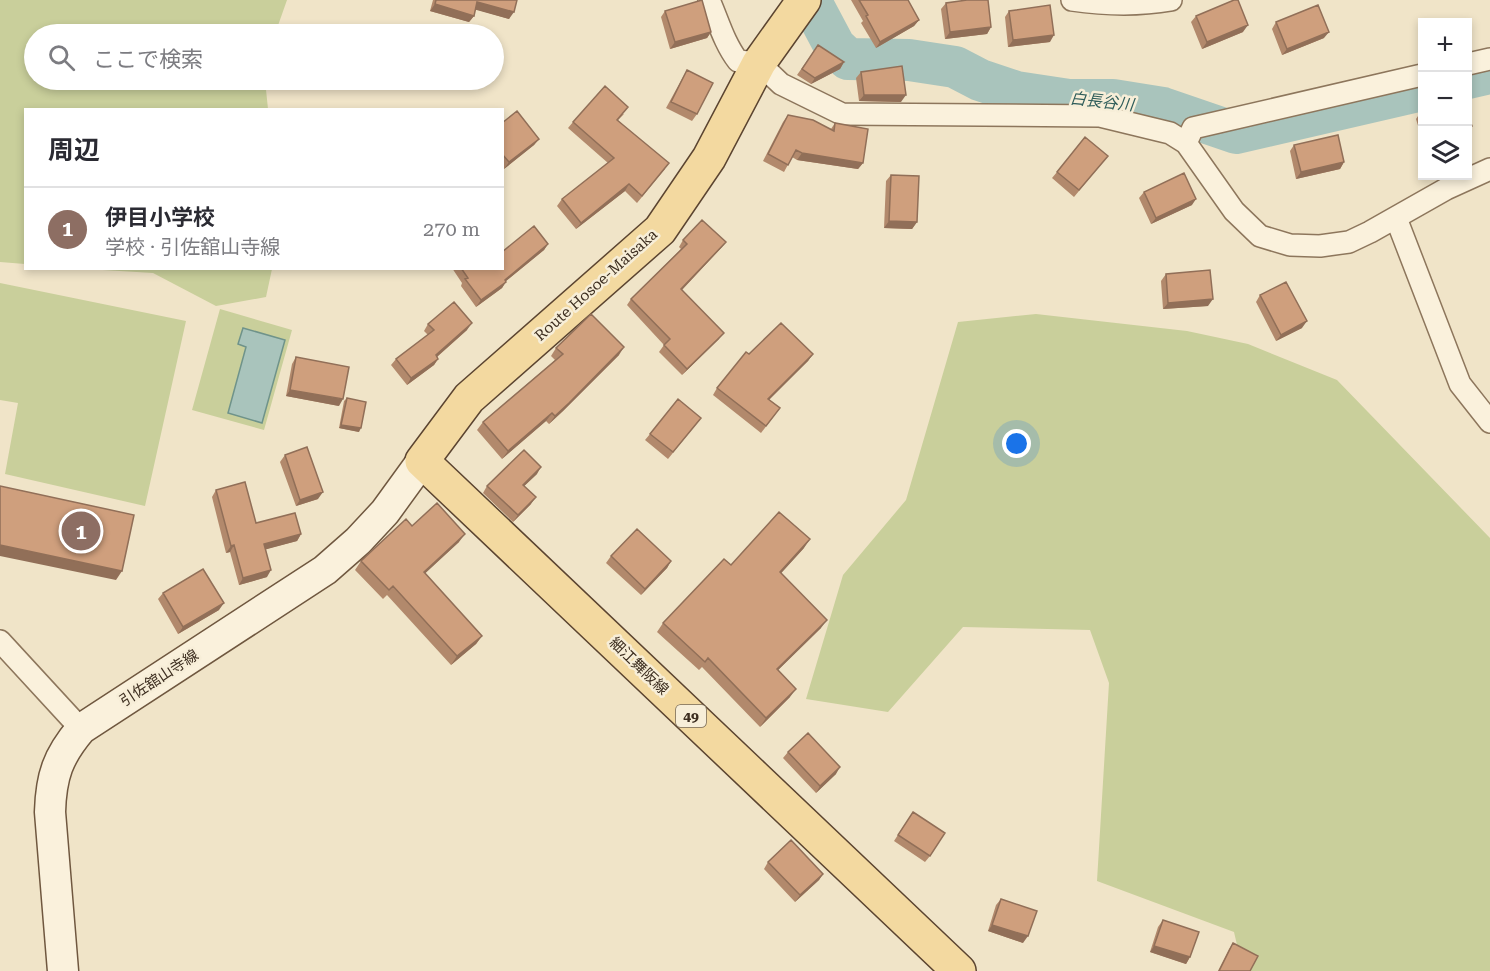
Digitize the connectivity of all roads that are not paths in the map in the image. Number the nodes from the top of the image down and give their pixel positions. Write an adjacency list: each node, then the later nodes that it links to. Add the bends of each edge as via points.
1 (709, 0): 6 (street, via 728,48 738,61)
2 (1072, 0): 3 (street, via 1107,5)
3 (1171, 0)
4 (803, 2): 6 (main road, Route Hosoe-Maisaka)
5 (1490, 59): 7 (street)
6 (759, 63): 9 (street, via 781,84 842,114 1100,116 1170,133); 13 (main road, Route Hosoe-Maisaka, via 709,158 660,230 469,398)
7 (1472, 63)
8 (1418, 76): 9 (street, via 1192,128)
9 (1186, 143): 11 (street, via 1234,212 1260,236 1290,245 1320,246 1349,242)
10 (1490, 169): 11 (street)
11 (1396, 218): 12 (street, via 1460,384)
12 (1490, 422)
13 (422, 461): 15 (main road, 引佐舘山寺線, via 385,512 325,570); 17 (main road, 細江舞阪線 / 49)
14 (0, 641): 15 (street)
15 (81, 729): 16 (main road, 引佐舘山寺線, via 57,762 50,788)
16 (63, 971)
17 (959, 971)

